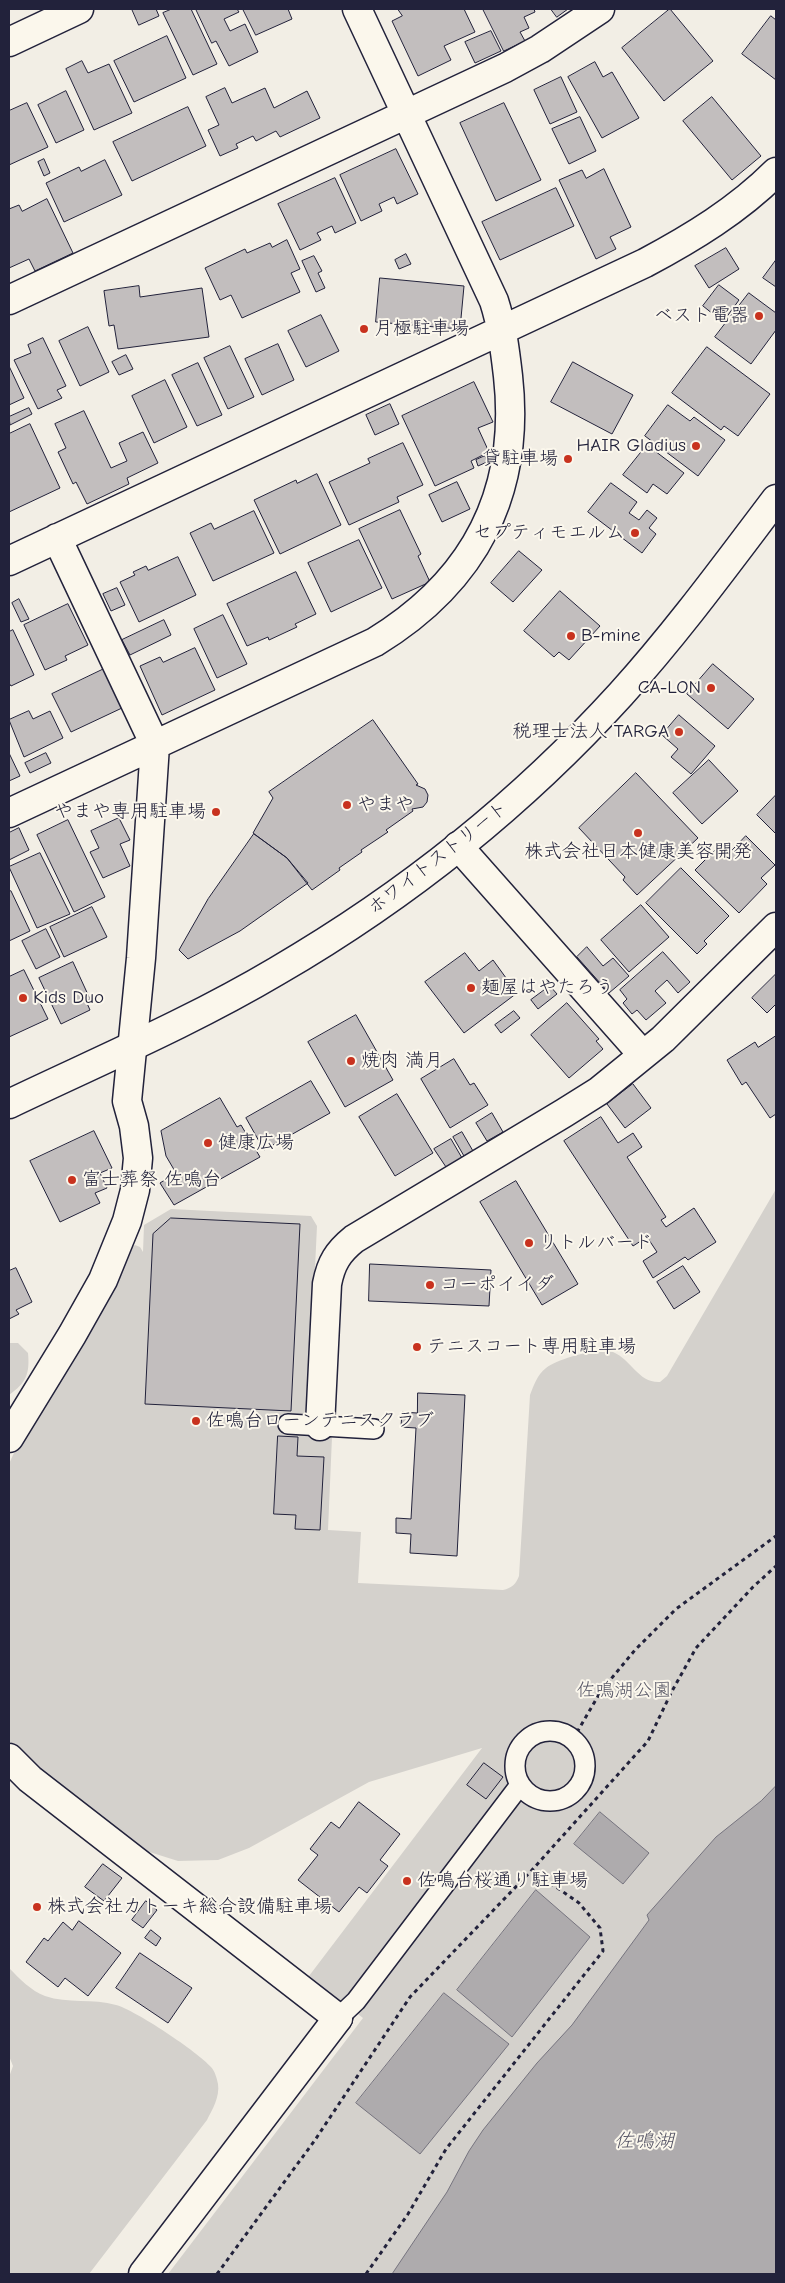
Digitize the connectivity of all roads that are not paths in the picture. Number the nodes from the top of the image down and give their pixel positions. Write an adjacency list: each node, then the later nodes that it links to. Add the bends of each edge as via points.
1 (79, 9): 4 (street)
2 (357, 9): 5 (street)
3 (600, 9): 5 (street, via 540,49)
4 (9, 42)
5 (406, 114): 7 (street); 8 (street, via 494,301)
6 (776, 172): 8 (street, via 742,202 678,245)
7 (9, 300)
8 (503, 329): 10 (street); 12 (street, via 511,420 504,474 486,525 458,572 420,611 375,642)
9 (776, 499): 14 (street, ホワイトストリート, via 691,612 619,696 542,774)
10 (57, 538): 11 (street); 12 (street)
11 (9, 561)
12 (155, 745): 13 (street); 16 (street)
13 (9, 813)
14 (458, 846): 16 (street, ホワイトストリート, via 324,943 228,999); 17 (street)
15 (776, 927): 17 (street)
16 (133, 1046): 18 (street, ホワイトストリート); 22 (street, via 127,1101 138,1158 135,1190 127,1221 103,1280)
17 (643, 1056): 20 (street, via 599,1091 340,1250 330,1266 327,1284)
18 (9, 1104)
19 (288, 1424): 20 (lane)
20 (320, 1426): 21 (lane)
21 (374, 1429)
22 (9, 1438)
23 (9, 1758): 25 (street, via 30,1779)
24 (520, 1785): 24 (lane, via 526,1792 549,1801 572,1793 584,1773 581,1749 573,1739 550,1730 528,1738 515,1759); 25 (lane, via 356,2001)
25 (338, 2018): 26 (street)
26 (143, 2274)

